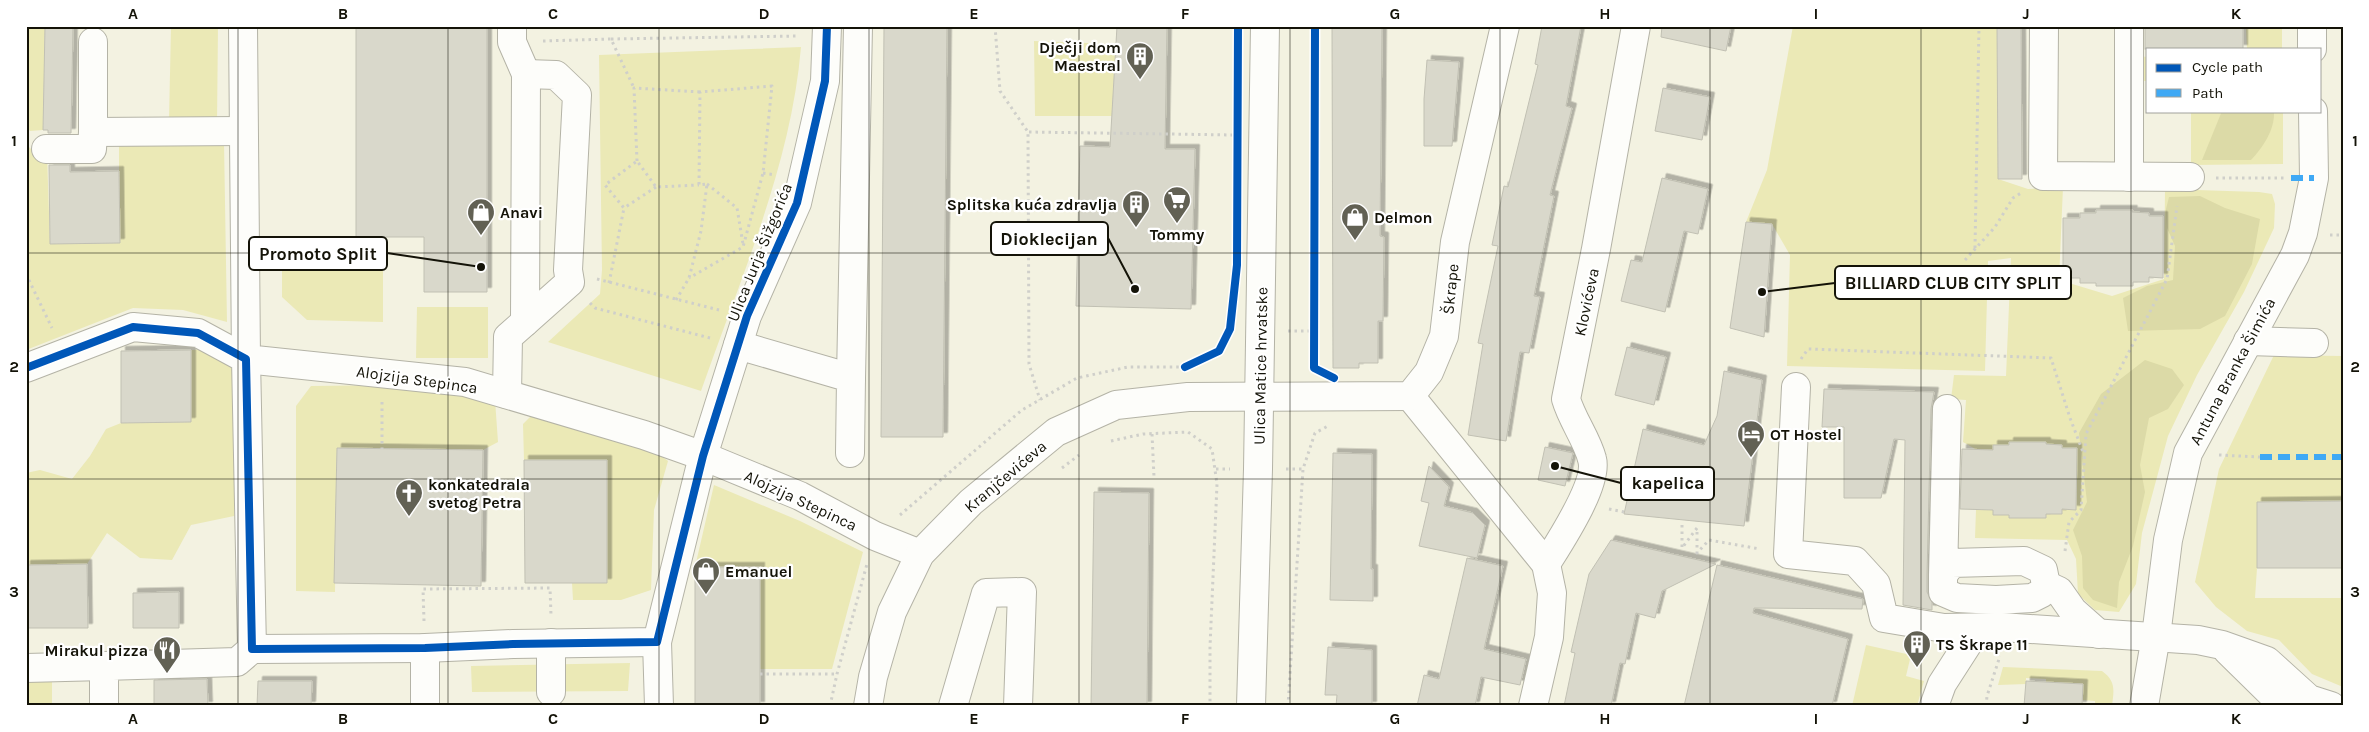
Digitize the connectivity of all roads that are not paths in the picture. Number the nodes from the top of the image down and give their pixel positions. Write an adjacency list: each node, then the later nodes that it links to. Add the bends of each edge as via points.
1 (243, 26): 15 (street)
2 (858, 26): 26 (street)
3 (1265, 26): 30 (street, Ulica Matice hrvatske)
4 (1504, 26): 29 (street, Škrape, via 1455,242 1444,336 1429,372)
5 (1636, 26): 35 (street, Klovićeva, via 1566,399 1593,460 1590,481 1582,503)
6 (2044, 26): 18 (street, via 2043,176)
7 (2129, 26): 18 (street)
8 (2312, 26): 12 (street)
9 (827, 31): 23 (street, Ulica Jurja Šižgorića, via 825,81 797,202 747,316)
10 (512, 34): 13 (street)
11 (93, 42): 16 (street)
12 (2312, 48)
13 (526, 74): 20 (street); 20 (street, via 556,76 577,95 569,276)
14 (2313, 112): 21 (street, Antuna Branka Šimića, via 2314,178 2303,233 2295,255)
15 (244, 131): 16 (street); 24 (street)
16 (93, 132): 17 (street, via 92,149)
17 (46, 149)
18 (2129, 177): 19 (street)
19 (2194, 177)
20 (525, 322): 28 (street, via 508,337)
21 (2248, 341): 22 (street); 40 (street, Antuna Branka Šimića, via 2188,453 2168,540)
22 (2314, 343)
23 (738, 345): 26 (street); 33 (street, Ulica Jurja Šižgorića)
24 (246, 359): 25 (street, via 198,333 133,327); 28 (street, Alojzija Stepinca, via 466,382); 45 (street)
25 (26, 368)
26 (850, 378): 32 (street)
27 (1796, 387): 38 (street, via 1788,554 1855,561 1876,584 1884,618 1944,628)
28 (507, 394): 33 (street, Alojzija Stepinca)
29 (1410, 396): 30 (street); 35 (street)
30 (1259, 397): 34 (street, Kranjčevićeva, via 1188,397 1116,405 1056,432 971,502); 55 (street, Ulica Matice hrvatske)
31 (1947, 408): 36 (street)
32 (850, 453)
33 (703, 456): 34 (street, Alojzija Stepinca, via 800,496 875,536); 41 (street, Ulica Jurja Šižgorića)
34 (920, 554): 52 (street, Kranjčevićeva, via 892,612)
35 (1546, 564): 56 (street, via 1552,593 1549,637)
36 (1943, 575): 37 (street, via 1952,563 2024,561 2043,570); 37 (street, via 1943,592 1957,598 2032,598)
37 (2053, 588): 39 (street)
38 (1978, 628): 39 (street); 57 (street, via 1942,684)
39 (2099, 634): 40 (street)
40 (2156, 636): 43 (street); 58 (street, Antuna Branka Šimića)
41 (657, 642): 42 (street); 51 (street, Ulica Jurja Šižgorića)
42 (551, 643): 44 (street); 48 (street)
43 (2222, 645): 59 (street); 60 (street, via 2266,661 2309,699)
44 (425, 648): 45 (street); 50 (street)
45 (252, 649): 46 (street, via 237,662)
46 (104, 666): 47 (street); 49 (street)
47 (26, 668)
48 (551, 692)
49 (104, 706)
50 (425, 706)
51 (659, 706)
52 (868, 706)
53 (953, 706): 54 (street, via 986,593 1022,592)
54 (1018, 706)
55 (1251, 706)
56 (1533, 706)
57 (1934, 706)
58 (2144, 706)
59 (2284, 706)
60 (2331, 706)

